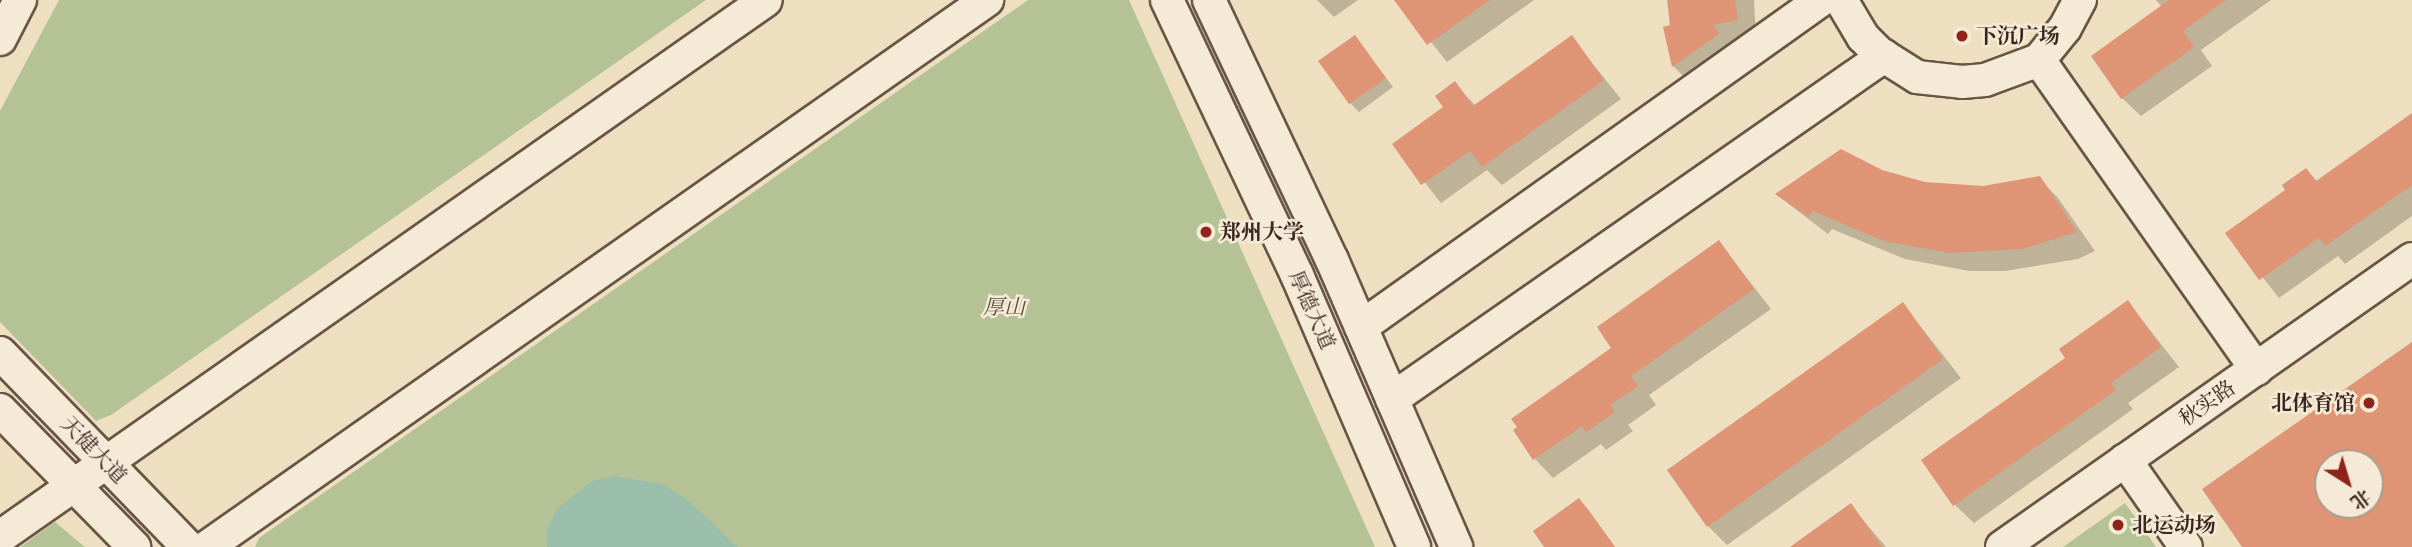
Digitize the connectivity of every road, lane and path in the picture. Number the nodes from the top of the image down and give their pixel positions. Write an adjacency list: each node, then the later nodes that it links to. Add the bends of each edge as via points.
1 (20, 0): 9 (lane)
2 (766, 0): 19 (lane)
3 (987, 0): 24 (lane)
4 (1167, 0): 25 (lane, 厚德大道, via 1297,275)
5 (1209, 0): 13 (lane, 厚德大道)
6 (1821, 0): 13 (lane)
7 (1840, 0): 10 (lane, via 1863,37)
8 (2080, 0): 11 (lane)
9 (0, 39)
10 (1884, 56): 11 (lane, via 1917,77 1962,82 1985,80); 16 (lane)
11 (2039, 60): 15 (lane)
12 (2412, 258): 15 (lane, 秋实路)
13 (1361, 327): 16 (lane, 厚德大道)
14 (0, 353): 19 (lane, 天健大道)
15 (2256, 369): 18 (lane, 秋实路)
16 (1392, 399): 26 (lane, 厚德大道)
17 (0, 410): 20 (lane, 天健大道)
18 (2125, 460): 27 (lane, 秋实路); 28 (lane)
19 (106, 463): 20 (lane); 23 (lane, 天健大道)
20 (74, 485): 21 (lane); 22 (lane, 天健大道)
21 (0, 537)
22 (134, 547)
23 (188, 547)
24 (207, 547)
25 (1415, 547)
26 (1456, 547)
27 (2002, 547)
28 (2186, 547)

